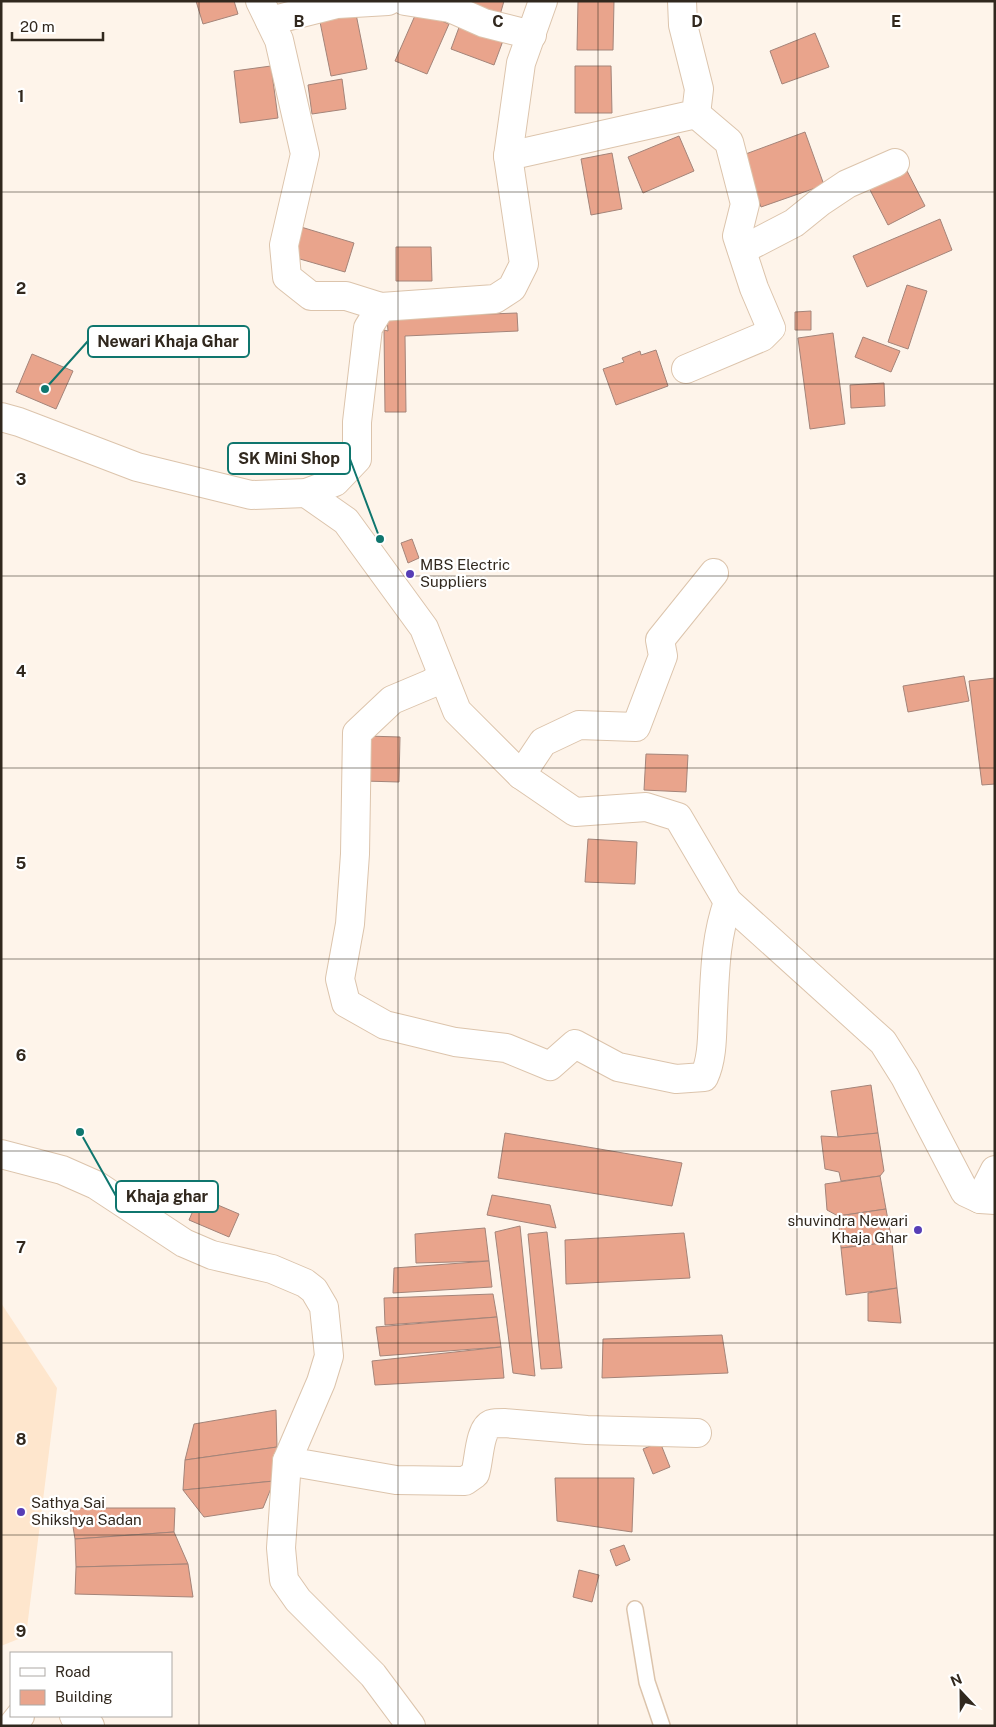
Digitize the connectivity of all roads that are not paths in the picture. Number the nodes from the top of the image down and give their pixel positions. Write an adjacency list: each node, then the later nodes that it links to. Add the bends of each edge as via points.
1 (388, 1): 5 (street)
2 (404, 1): 6 (street, via 450,8 484,23)
3 (542, 1): 6 (street)
4 (682, 1): 7 (street, via 683,26 699,89)
5 (265, 11): 11 (street, via 279,40 305,154 284,245 286,278 311,296 346,296)
6 (532, 35): 8 (street, via 516,91)
7 (696, 114): 8 (street); 10 (street, via 729,142 745,204 738,236)
8 (508, 156): 11 (street, via 524,264 512,288 494,299)
9 (895, 163): 10 (street, via 847,184 794,223)
10 (742, 250): 12 (street, via 771,328 762,337)
11 (381, 308): 14 (street, via 368,328 357,459 335,482)
12 (686, 369)
13 (1, 417): 14 (street, via 138,466 251,495)
14 (306, 493): 16 (street, via 346,522 424,628)
15 (714, 573): 17 (street, via 660,640 663,656 636,727 580,725 543,742)
16 (443, 676): 17 (street, via 457,711); 18 (street, via 392,700 357,733 355,854 350,924 340,979 346,1003 385,1024 456,1042 506,1048 550,1066 575,1044 618,1067 676,1079 704,1077 712,1031 719,928)
17 (521, 775): 18 (street, via 575,812 646,807 678,817)
18 (728, 902): 21 (street, via 883,1042 905,1077 965,1192)
19 (1, 1154): 23 (street, via 62,1170 96,1185 184,1243 212,1255 272,1269 314,1290 324,1307 329,1356)
20 (995, 1170): 21 (street)
21 (988, 1200)
22 (697, 1433): 23 (street, via 491,1424 486,1428 475,1474 465,1480 396,1480)
23 (287, 1461): 27 (street, via 281,1548 284,1580 298,1600 373,1676)
24 (635, 1610): 28 (lane, via 647,1682)
25 (76, 1717): 26 (street)
26 (90, 1726)
27 (411, 1726)
28 (662, 1726)

